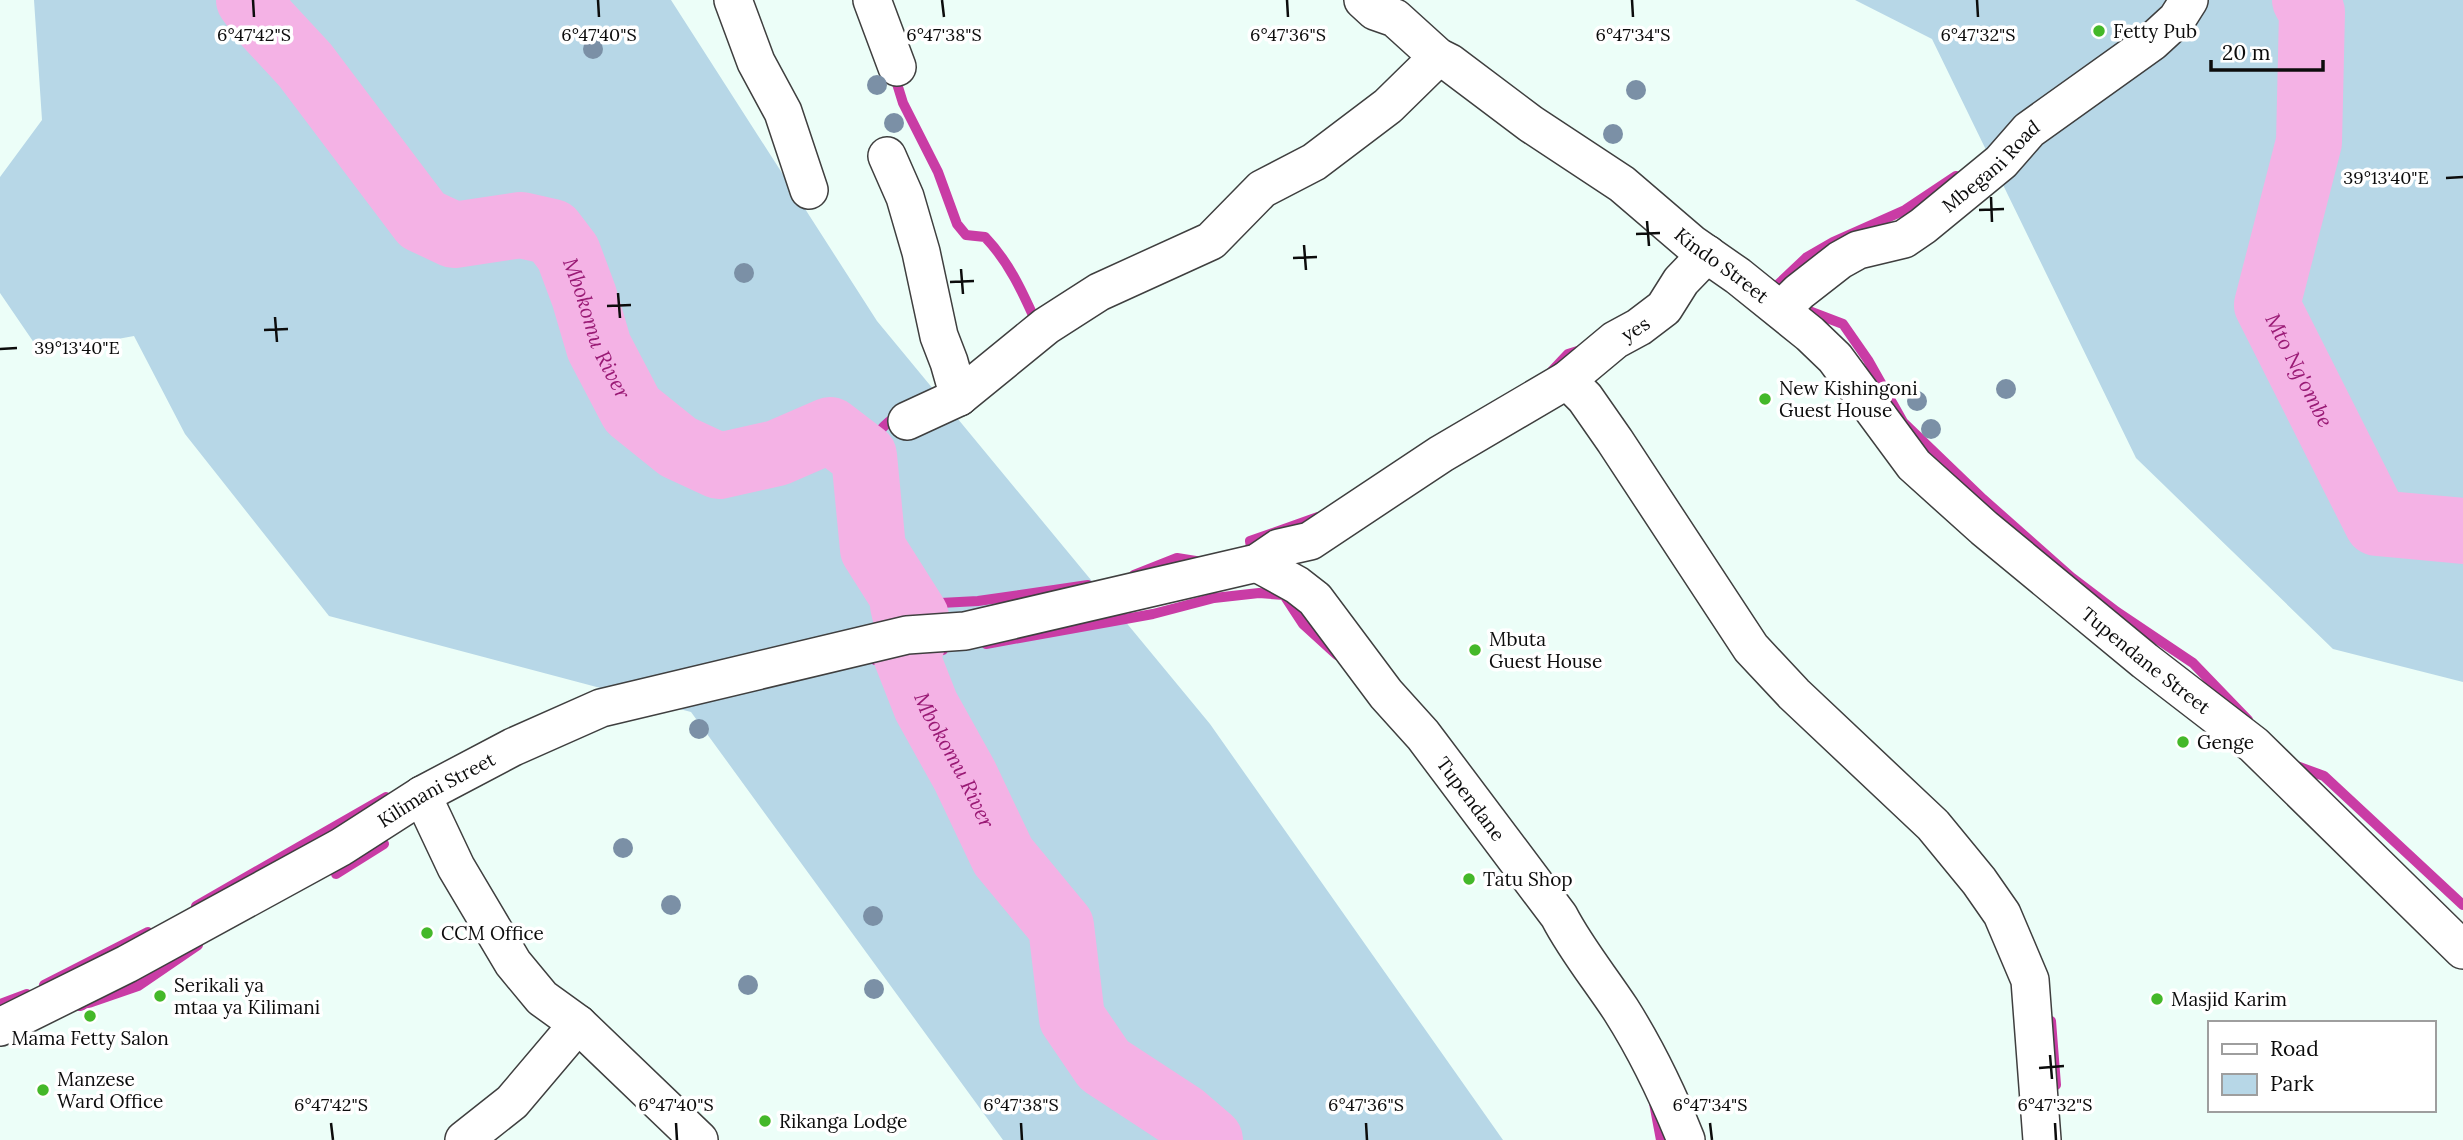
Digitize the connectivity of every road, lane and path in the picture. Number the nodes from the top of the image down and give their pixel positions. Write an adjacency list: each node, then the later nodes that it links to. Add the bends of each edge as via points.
1 (733, 0): 8 (street, via 756,62 788,124)
2 (872, 0): 6 (street)
3 (2189, 0): 10 (street, Mbegani Road, via 2177,19 2152,42 2029,130 2001,162 1923,226 1904,239 1858,250 1840,260)
4 (1375, 4): 5 (street, Kindo Street)
5 (1438, 57): 9 (street, Kindo Street, via 1622,184); 12 (street, via 1388,106 1314,162 1262,189 1210,241 1099,292 1046,326)
6 (897, 67)
7 (887, 156): 12 (street, via 905,197)
8 (808, 190)
9 (1707, 254): 10 (street, Kindo Street); 11 (street, yes, via 1681,281 1664,308)
10 (1781, 310): 14 (street, Kindo Street, via 1835,358)
11 (1559, 385): 15 (street, yes, via 1441,454 1310,541 1279,548); 23 (street, via 1585,398 1751,648 1933,825 2002,914 2030,980)
12 (959, 397): 13 (street)
13 (907, 421)
14 (1914, 465): 17 (street, Tupendane Street, via 2145,661 2253,745)
15 (1257, 563): 16 (street, Kilimani Street, via 965,631 907,635 601,708); 22 (street, Tupendane, via 1315,599 1559,916 1646,1052)
16 (422, 795): 18 (street, via 456,867 513,963 542,998); 19 (street, Kilimani Street, via 341,848)
17 (2463, 950)
18 (578, 1024): 20 (street, via 512,1102); 21 (street)
19 (0, 1027)
20 (464, 1140)
21 (699, 1140)
22 (1686, 1140)
23 (2042, 1140)

